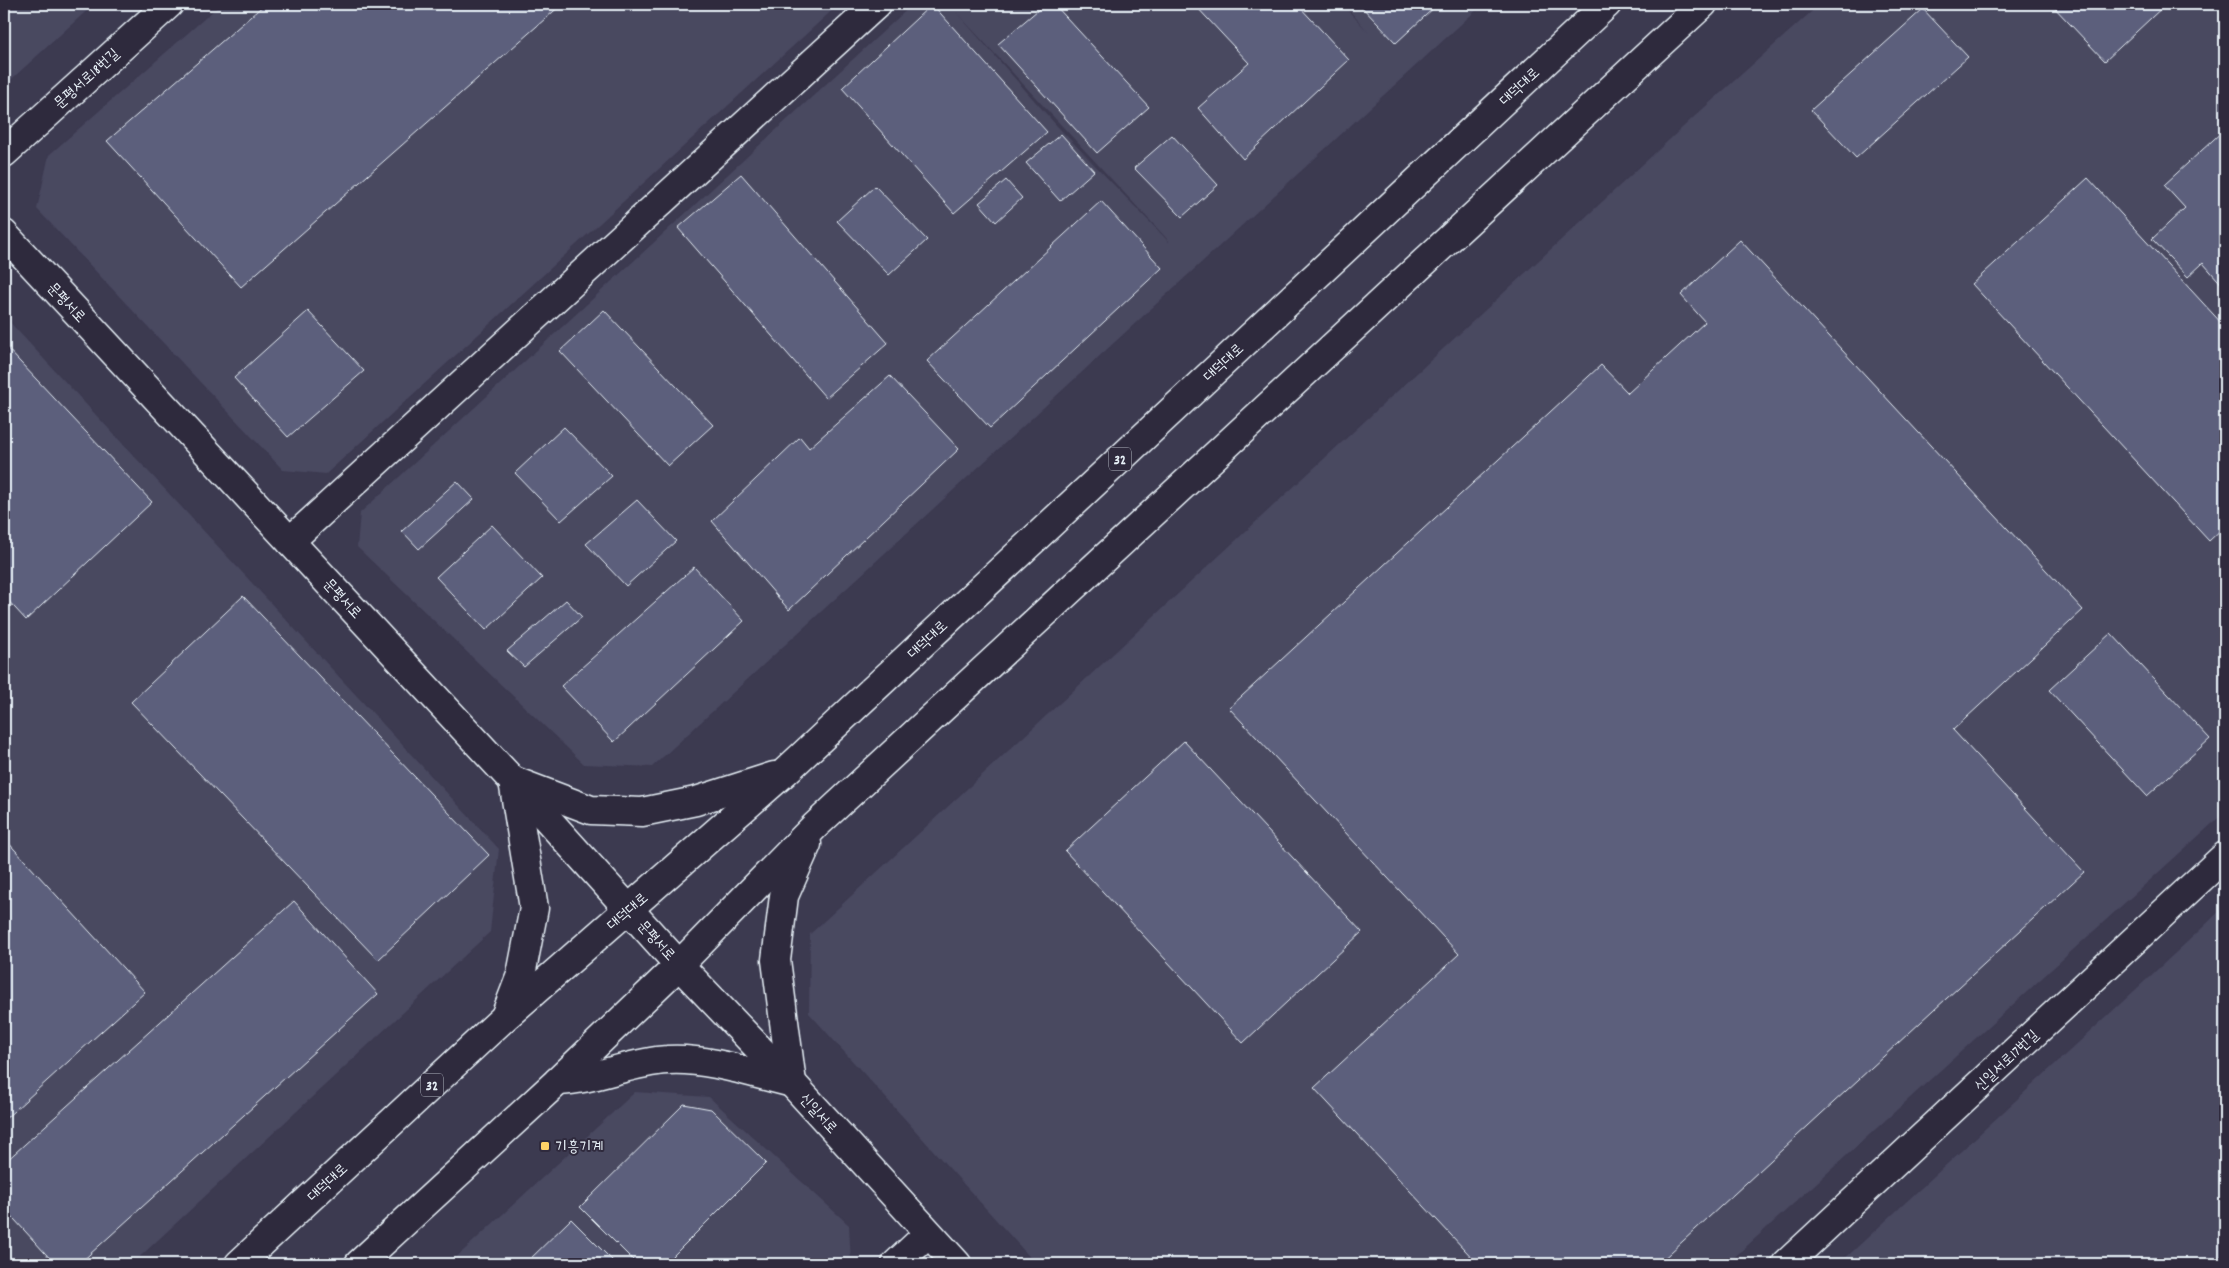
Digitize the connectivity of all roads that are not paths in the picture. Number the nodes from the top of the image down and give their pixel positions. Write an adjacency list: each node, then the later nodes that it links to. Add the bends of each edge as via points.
1 (169, 4): 5 (main road, 문평서로18번길)
2 (877, 4): 7 (main road)
3 (1607, 4): 8 (main road, 대덕대로 / 32)
4 (1703, 4): 10 (main road)
5 (4, 153)
6 (4, 234): 7 (main road, 문평서로)
7 (290, 541): 9 (main road, 문평서로)
8 (785, 772): 9 (main road, via 696,801 642,812 591,810); 12 (main road, 대덕대로 / 32)
9 (513, 781): 12 (main road, 문평서로); 14 (main road, via 534,908 521,975)
10 (815, 826): 13 (main road); 16 (main road, via 784,896 776,960)
11 (2225, 856): 22 (main road, 신일서로17번길)
12 (629, 909): 13 (main road, 문평서로); 14 (main road, 대덕대로 / 32)
13 (679, 965): 15 (main road); 16 (main road, 신일서로)
14 (505, 1017): 18 (main road, 대덕대로 / 32)
15 (558, 1081): 16 (main road, via 580,1080 637,1064 668,1060 715,1064); 19 (main road)
16 (792, 1084): 17 (main road, 신일서로)
17 (928, 1234): 20 (main road); 21 (main road, 신일서로)
18 (239, 1264)
19 (359, 1264)
20 (896, 1264)
21 (956, 1264)
22 (1786, 1264)

